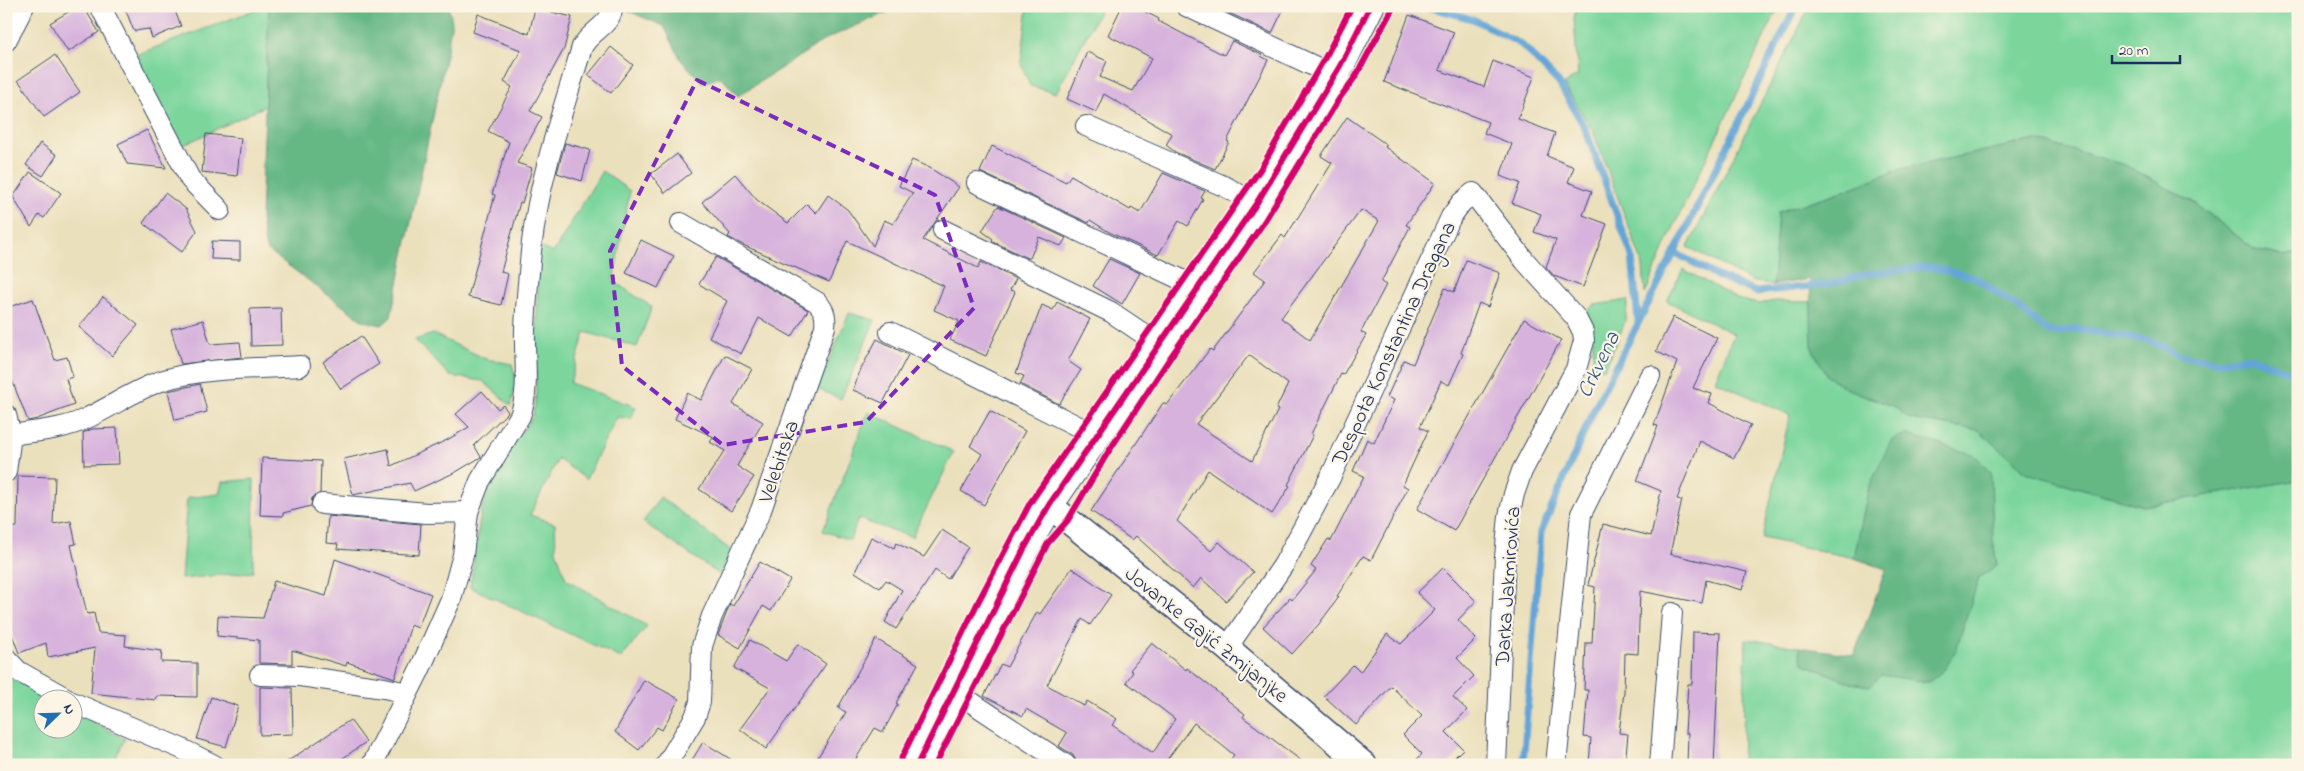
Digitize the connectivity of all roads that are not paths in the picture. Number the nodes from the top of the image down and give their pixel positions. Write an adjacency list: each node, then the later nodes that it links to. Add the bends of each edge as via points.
1 (24, 6): 6 (street)
2 (100, 6): 11 (street, via 190,179)
3 (613, 6): 26 (street, via 608,20 592,33 582,47 546,161 532,241 525,329 524,406 480,481)
4 (1186, 6): 7 (street, via 1318,68)
5 (1370, 6): 7 (main road)
6 (6, 41)
7 (1333, 79): 10 (main road)
8 (1086, 126): 10 (street, via 1218,183)
9 (977, 183): 14 (street)
10 (1256, 204): 14 (main road)
11 (220, 210)
12 (680, 223): 37 (street, Velebitska, via 817,302 826,319 761,510 712,616 702,646 700,702 695,718)
13 (943, 230): 17 (street, via 1111,312)
14 (1199, 288): 17 (main road)
15 (890, 332): 22 (street)
16 (1583, 332): 28 (street, Despota Konstantina Dragana, via 1576,318 1525,261 1473,193 1461,203 1451,217 1331,476 1284,564); 41 (street, Darka Jakmirovića, via 1583,349 1576,368 1522,471 1508,516)
17 (1160, 345): 22 (main road)
18 (300, 366): 21 (street, via 195,372 133,392 86,419)
19 (1650, 376): 42 (street, via 1582,514)
20 (6, 415): 21 (street)
21 (11, 436): 23 (street)
22 (1097, 436): 25 (main road)
23 (6, 472)
24 (322, 504): 26 (street, via 427,513)
25 (1049, 505): 28 (street, Jovanke Gajić Zmijanjke); 33 (main road, via 1024,549)
26 (468, 512): 32 (street, via 451,599)
27 (1672, 613): 43 (street)
28 (1227, 648): 40 (street, Jovanke Gajić Zmijanjke)
29 (6, 658): 31 (street, via 18,670)
30 (260, 675): 32 (street, via 300,676)
31 (49, 688)
32 (408, 693): 36 (street)
33 (954, 694): 38 (main road); 39 (street)
34 (82, 706): 35 (street)
35 (214, 765)
36 (372, 765)
37 (666, 765)
38 (917, 765)
39 (1066, 765)
40 (1364, 765)
41 (1496, 765)
42 (1556, 765)
43 (1660, 765)

